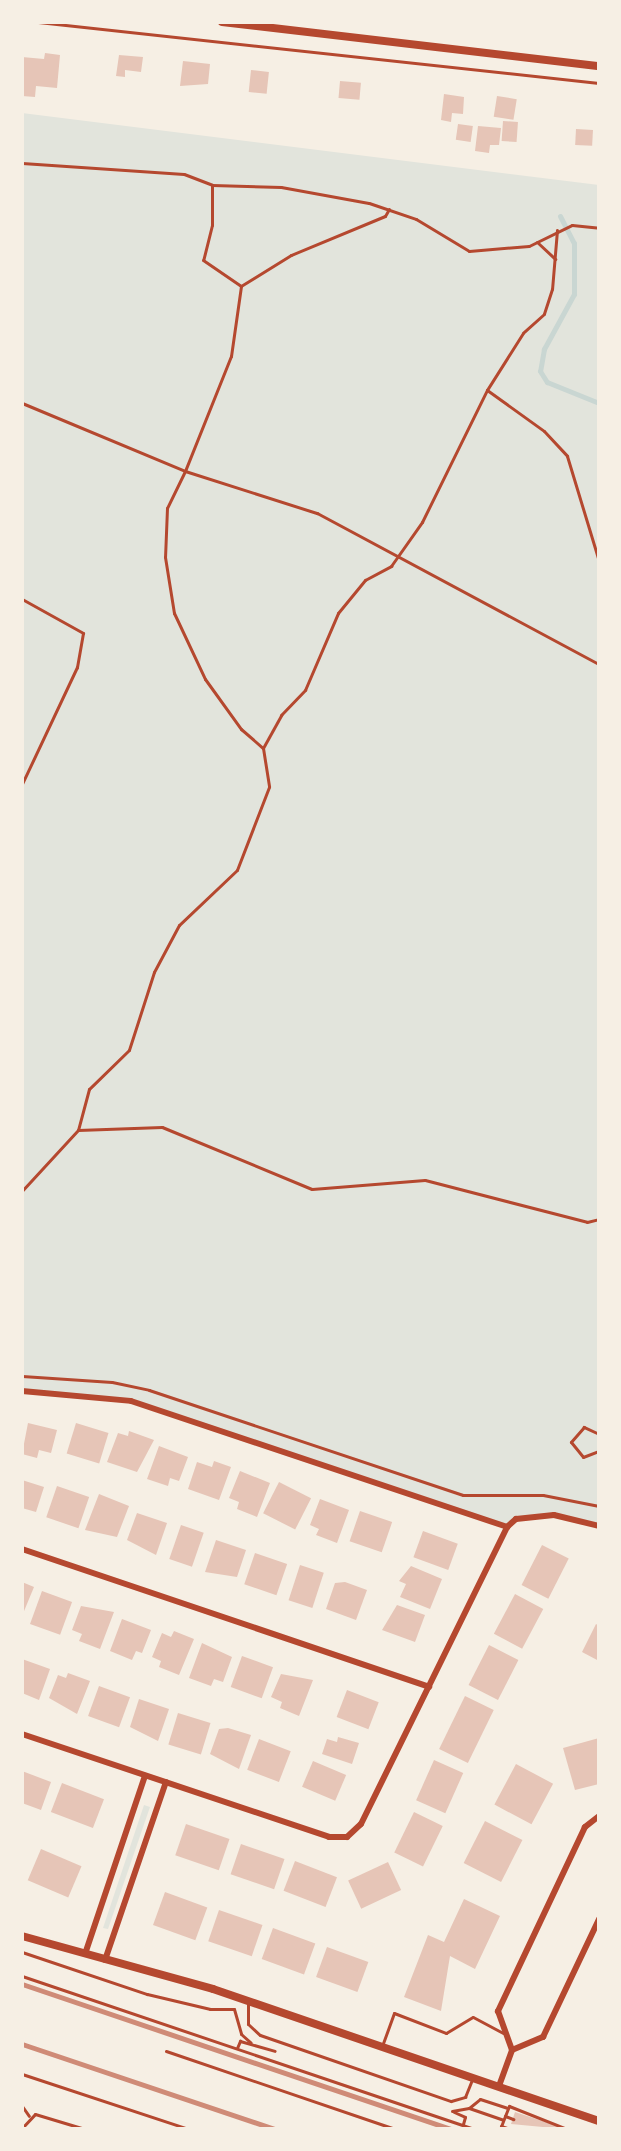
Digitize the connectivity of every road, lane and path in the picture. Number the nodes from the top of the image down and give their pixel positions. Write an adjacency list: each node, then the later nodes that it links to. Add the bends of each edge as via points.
1 (38, 22): 4 (path)
2 (222, 22): 3 (street)
3 (599, 66)
4 (599, 83)
5 (22, 163): 6 (path, via 184,174)
6 (212, 185): 7 (path, via 281,187); 12 (path, via 212,225 203,260)
7 (389, 209): 10 (path, via 469,251); 12 (path, via 385,216 291,255)
8 (599, 228): 9 (path, via 572,225)
9 (557, 230): 10 (path); 11 (path)
10 (536, 242): 11 (path)
11 (555, 259): 13 (path, via 544,314 523,333)
12 (241, 286): 15 (path, via 231,356)
13 (487, 390): 16 (path, via 468,437); 17 (path, via 544,431 567,456)
14 (22, 403): 15 (path)
15 (185, 471): 16 (path, via 317,513); 20 (path, via 167,508 165,557 174,613 205,679 241,729)
16 (400, 556): 19 (path); 20 (path, via 365,580 338,613 305,690 281,715)
17 (599, 561)
18 (22, 599): 21 (path, via 83,633 77,667)
19 (599, 664)
20 (263, 748): 22 (path, via 269,787 237,870 179,925 139,1006 129,1050 89,1089)
21 (22, 784)
22 (78, 1130): 23 (path); 24 (path, via 162,1127 312,1189 425,1180 587,1222)
23 (22, 1191)
24 (599, 1219)
25 (22, 1376): 29 (path, via 132,1385 463,1495 543,1495)
26 (22, 1391): 31 (street, via 131,1401)
27 (599, 1434): 28 (path, via 584,1427 571,1442 583,1457)
28 (599, 1451)
29 (599, 1505)
30 (599, 1526): 31 (street, via 543,1515 516,1519)
31 (507, 1527): 33 (street)
32 (22, 1549): 33 (street)
33 (429, 1687): 36 (street, via 361,1824 347,1837 329,1837)
34 (22, 1734): 35 (street)
35 (145, 1776): 36 (street); 41 (street)
36 (166, 1782): 42 (street)
37 (599, 1816): 48 (street, via 585,1827 498,2011)
38 (599, 1919): 52 (street, via 543,2037)
39 (22, 1936): 41 (street)
40 (22, 1952): 45 (path)
41 (84, 1956): 42 (street)
42 (105, 1960): 46 (street)
43 (22, 1976): 51 (path)
44 (118, 1978): 45 (path)
45 (116, 1984): 47 (path, via 210,2009)
46 (249, 2001): 50 (street); 55 (lane, via 246,2017 256,2033 451,2101 465,2097)
47 (234, 2009)
48 (507, 2034): 50 (lane, via 473,2017 446,2033 394,2013); 52 (street)
49 (246, 2043): 51 (path, via 240,2041)
50 (382, 2046): 55 (street)
51 (237, 2048): 64 (path)
52 (512, 2050): 56 (street)
53 (166, 2051): 69 (path)
54 (22, 2074): 68 (lane)
55 (473, 2078): 56 (street)
56 (499, 2086): 63 (street)
57 (22, 2106): 60 (lane)
58 (508, 2108): 61 (path); 61 (path, via 480,2099 469,2108); 72 (path)
59 (454, 2112): 64 (path, via 465,2117)
60 (30, 2116): 66 (lane); 67 (lane, via 45,2115)
61 (504, 2118): 62 (path); 65 (path)
62 (513, 2119)
63 (599, 2121)
64 (463, 2125): 70 (path)
65 (501, 2127): 71 (path)
66 (22, 2128)
67 (85, 2129)
68 (188, 2129)
69 (395, 2129)
70 (475, 2129)
71 (510, 2129)
72 (567, 2129)

